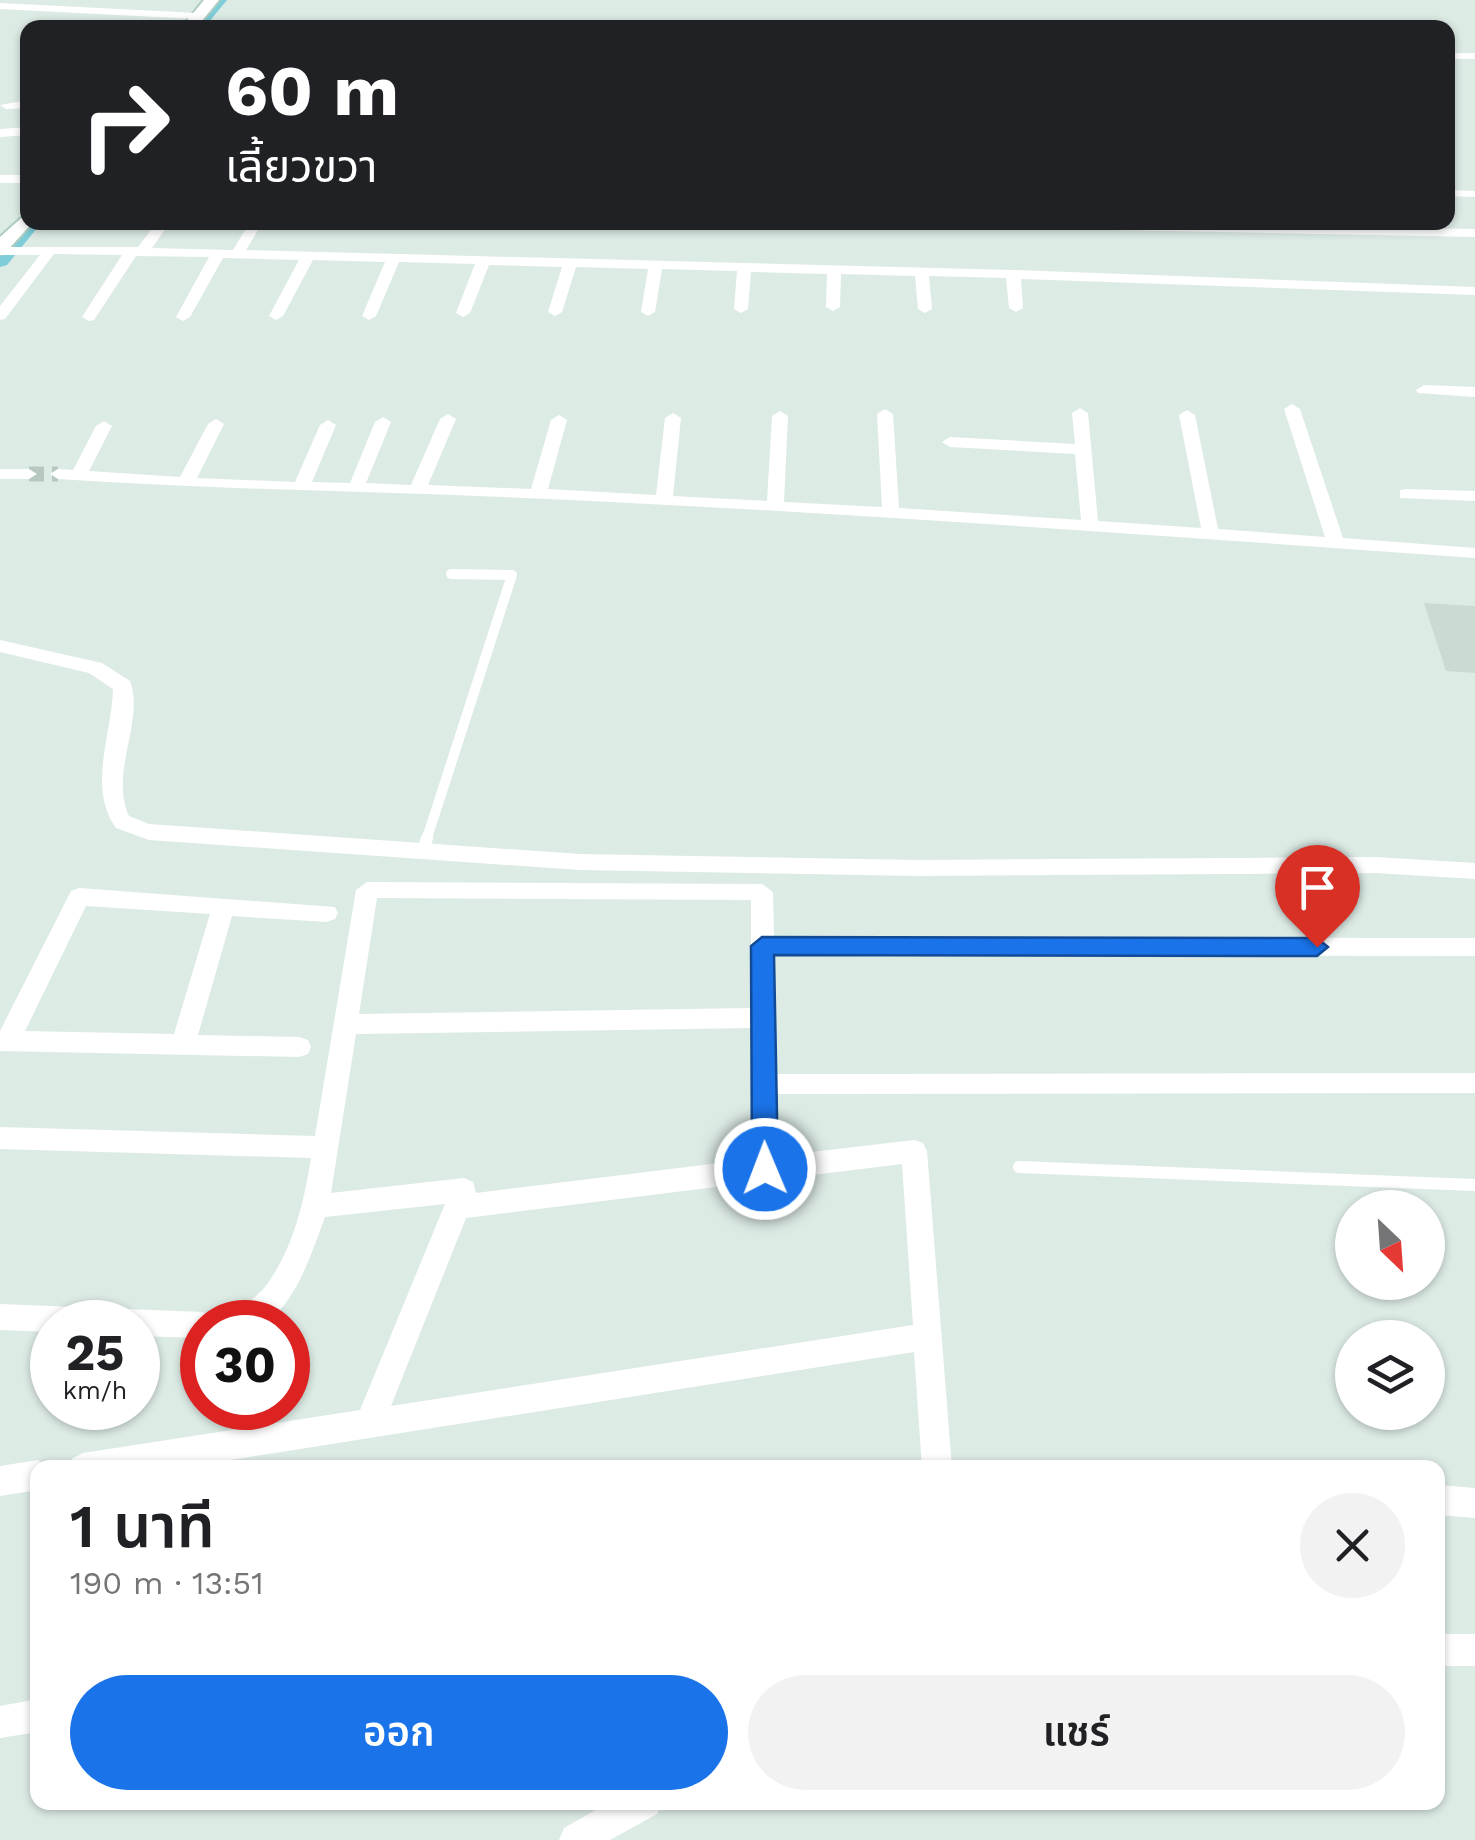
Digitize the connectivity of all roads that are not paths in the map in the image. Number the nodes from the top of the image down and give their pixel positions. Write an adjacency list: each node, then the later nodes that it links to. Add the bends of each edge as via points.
1 (212, 0): 4 (street)
2 (0, 6): 3 (street)
3 (168, 20)
4 (194, 20)
5 (20, 104): 6 (street)
6 (6, 105)
7 (20, 226): 10 (street)
8 (157, 230): 12 (street)
9 (252, 230): 14 (street)
10 (2, 250): 11 (street)
11 (43, 252): 12 (street); 32 (street)
12 (137, 252): 13 (street); 33 (street)
13 (218, 254): 14 (street); 36 (street)
14 (237, 254): 15 (street)
15 (308, 256): 16 (street); 34 (street)
16 (394, 258): 17 (street); 35 (street)
17 (483, 261): 18 (street); 31 (street)
18 (570, 263): 19 (street); 29 (street)
19 (656, 265): 20 (street); 30 (street)
20 (744, 268): 21 (street); 27 (street)
21 (834, 270): 22 (street); 25 (street)
22 (922, 272): 23 (street); 28 (street)
23 (1012, 274): 24 (street); 26 (street)
24 (1475, 291)
25 (833, 307)
26 (1016, 308)
27 (742, 309)
28 (926, 309)
29 (555, 312)
30 (648, 312)
31 (463, 313)
32 (0, 316)
33 (89, 316)
34 (276, 316)
35 (369, 316)
36 (183, 317)
37 (1424, 390): 38 (street)
38 (1475, 392)
39 (1292, 410): 69 (street)
40 (1080, 413): 52 (street)
41 (885, 414): 66 (street)
42 (1187, 415): 68 (street)
43 (780, 416): 65 (street)
44 (674, 418): 64 (street)
45 (448, 419): 60 (street)
46 (559, 420): 61 (street)
47 (383, 422): 59 (street)
48 (216, 424): 57 (street)
49 (328, 425): 58 (street)
50 (104, 426): 56 (street)
51 (950, 442): 52 (street)
52 (1084, 449): 67 (street)
53 (0, 474): 54 (street)
54 (29, 474)
55 (58, 474): 56 (street)
56 (79, 475): 57 (street)
57 (186, 482): 58 (street)
58 (301, 487): 59 (street)
59 (356, 488): 60 (street)
60 (417, 490): 61 (street)
61 (538, 494): 64 (street)
62 (1406, 494): 63 (street)
63 (1475, 496)
64 (664, 502): 65 (street)
65 (776, 508): 66 (street)
66 (891, 513): 67 (street)
67 (1090, 524): 68 (street)
68 (1210, 532): 69 (street)
69 (1335, 541): 70 (street)
70 (1475, 553)
71 (451, 574): 73 (lane, via 512,575)
72 (0, 646): 73 (street, via 94,668 122,686 113,798 128,826)
73 (423, 851): 74 (street, via 580,862)
74 (1475, 871)
75 (224, 906): 76 (street); 81 (street, via 78,897); 82 (street)
76 (326, 912)
77 (762, 946): 78 (street); 79 (street); 80 (street, via 762,892 367,890)
78 (1475, 947)
79 (764, 1018): 80 (street); 85 (street)
80 (346, 1024): 87 (street)
81 (4, 1041): 82 (street)
82 (183, 1045): 83 (street)
83 (299, 1048)
84 (1475, 1083): 85 (street)
85 (764, 1084): 89 (street)
86 (0, 1138): 87 (street)
87 (326, 1147): 91 (street)
88 (1020, 1168): 90 (lane)
89 (765, 1169): 92 (street); 96 (street, via 914,1151)
90 (1475, 1185)
91 (316, 1206): 92 (street, via 464,1190); 93 (street)
92 (457, 1207): 97 (street)
93 (273, 1300)
94 (0, 1318): 95 (street)
95 (30, 1319)
96 (928, 1336): 97 (street); 99 (street)
97 (370, 1422): 98 (street)
98 (133, 1460)
99 (936, 1460)
100 (30, 1476): 101 (street)
101 (0, 1480)
102 (1445, 1501): 103 (street)
103 (1475, 1503)
104 (1445, 1650): 105 (street)
105 (1475, 1650)
106 (30, 1716): 107 (street)
107 (0, 1722)
108 (630, 1810): 109 (street)
109 (576, 1840)

